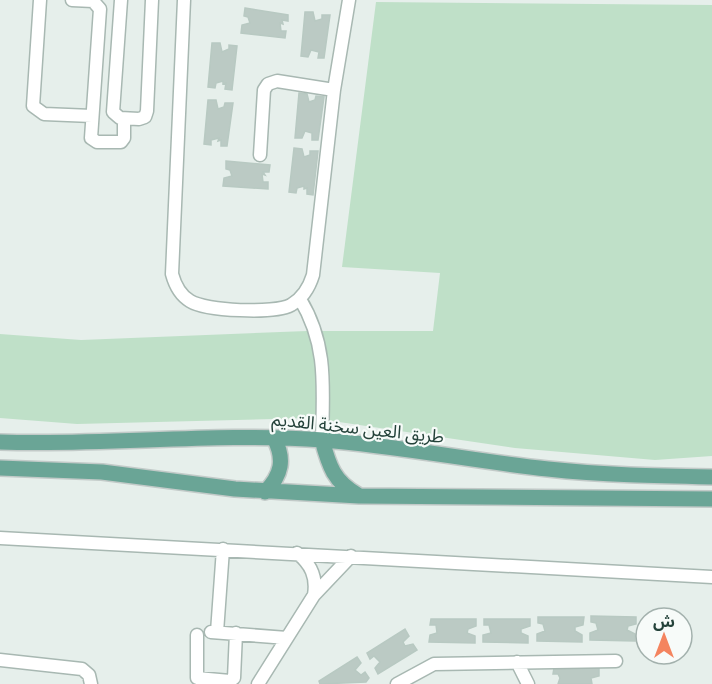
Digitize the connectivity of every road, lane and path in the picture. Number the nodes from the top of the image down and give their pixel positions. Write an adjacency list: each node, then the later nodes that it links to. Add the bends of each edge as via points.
1 (40, 0): 8 (street, via 33,106 44,114)
2 (72, 0): 8 (street, via 93,1 100,9)
3 (121, 0): 9 (street, via 113,112)
4 (152, 0): 9 (street, via 147,114)
5 (184, 0): 11 (street, via 171,266 174,282 189,301 204,307 276,310)
6 (349, 0): 7 (street)
7 (334, 90): 10 (street, via 277,81 268,84 264,90); 11 (street, via 313,275)
8 (92, 116): 9 (street, via 91,138 97,142 121,142)
9 (124, 119)
10 (260, 155)
11 (300, 298): 13 (street, via 321,348)
12 (274, 438): 13 (main road, طريق العين سخنة القديم); 14 (main road, طريق العين سخنة القديم); 17 (main road, via 280,467 274,483)
13 (322, 440): 16 (main road, طريق العين سخنة القديم, via 549,469); 18 (main road, via 336,480)
14 (0, 442)
15 (0, 468): 17 (main road, via 102,472)
16 (712, 477)
17 (265, 492): 18 (main road)
18 (359, 496): 19 (main road)
19 (712, 499)
20 (0, 538): 21 (street)
21 (223, 549): 22 (street); 26 (street, via 214,632)
22 (297, 553): 23 (street); 25 (street, via 311,568)
23 (351, 556): 24 (street); 25 (street)
24 (712, 577)
25 (314, 595): 28 (street)
26 (236, 633): 27 (street, via 234,678 230,681 196,678); 28 (street)
27 (197, 635)
28 (287, 638): 33 (street)
29 (0, 660): 32 (street, via 82,669)
30 (616, 661): 31 (street)
31 (516, 662): 34 (street, via 434,664); 35 (street)
32 (92, 684)
33 (258, 684)
34 (397, 684)
35 (528, 684)

